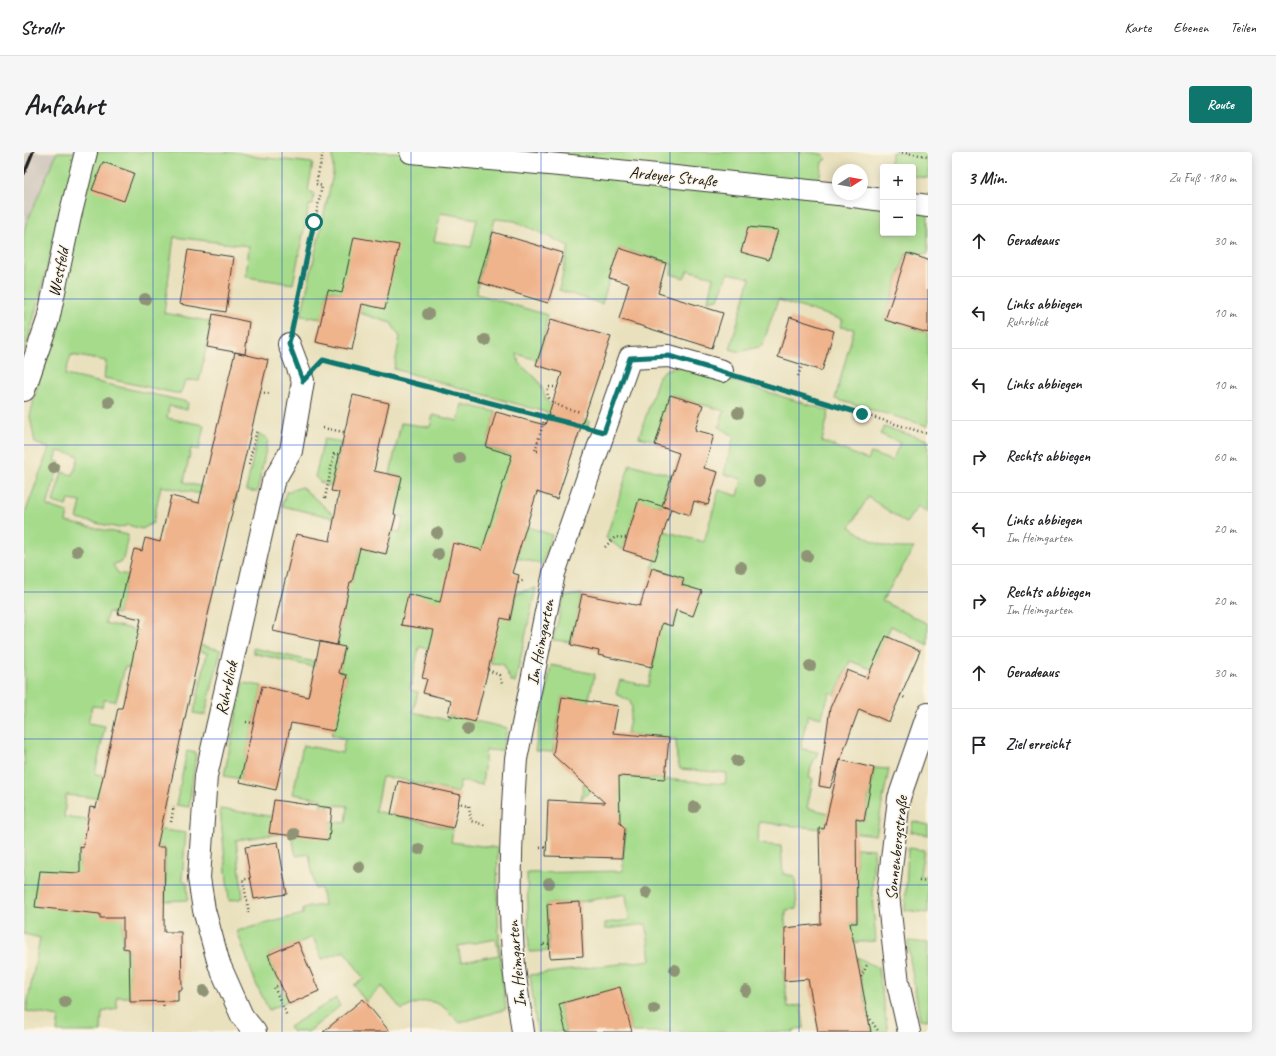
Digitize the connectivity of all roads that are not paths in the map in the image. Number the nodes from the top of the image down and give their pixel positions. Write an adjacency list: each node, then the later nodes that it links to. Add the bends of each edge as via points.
1 (86, 152): 10 (street, Westfeld, via 48,320)
2 (412, 152): 3 (street, Ardeyer Straße)
3 (832, 193)
4 (868, 198): 5 (street, Ardeyer Straße)
5 (880, 200)
6 (916, 204): 7 (street)
7 (928, 206)
8 (289, 344): 12 (street, Ruhrblick, via 303,381 292,451 273,482 206,776 200,840 199,878 209,930 222,971 242,1016)
9 (722, 371): 13 (street, Im Heimgarten, via 669,356 630,358 581,492 552,582 516,759 510,862 514,959)
10 (24, 390)
11 (928, 714): 14 (street, Sonnenbergstraße, via 899,798 888,895 898,983)
12 (255, 1032)
13 (523, 1032)
14 (909, 1032)

